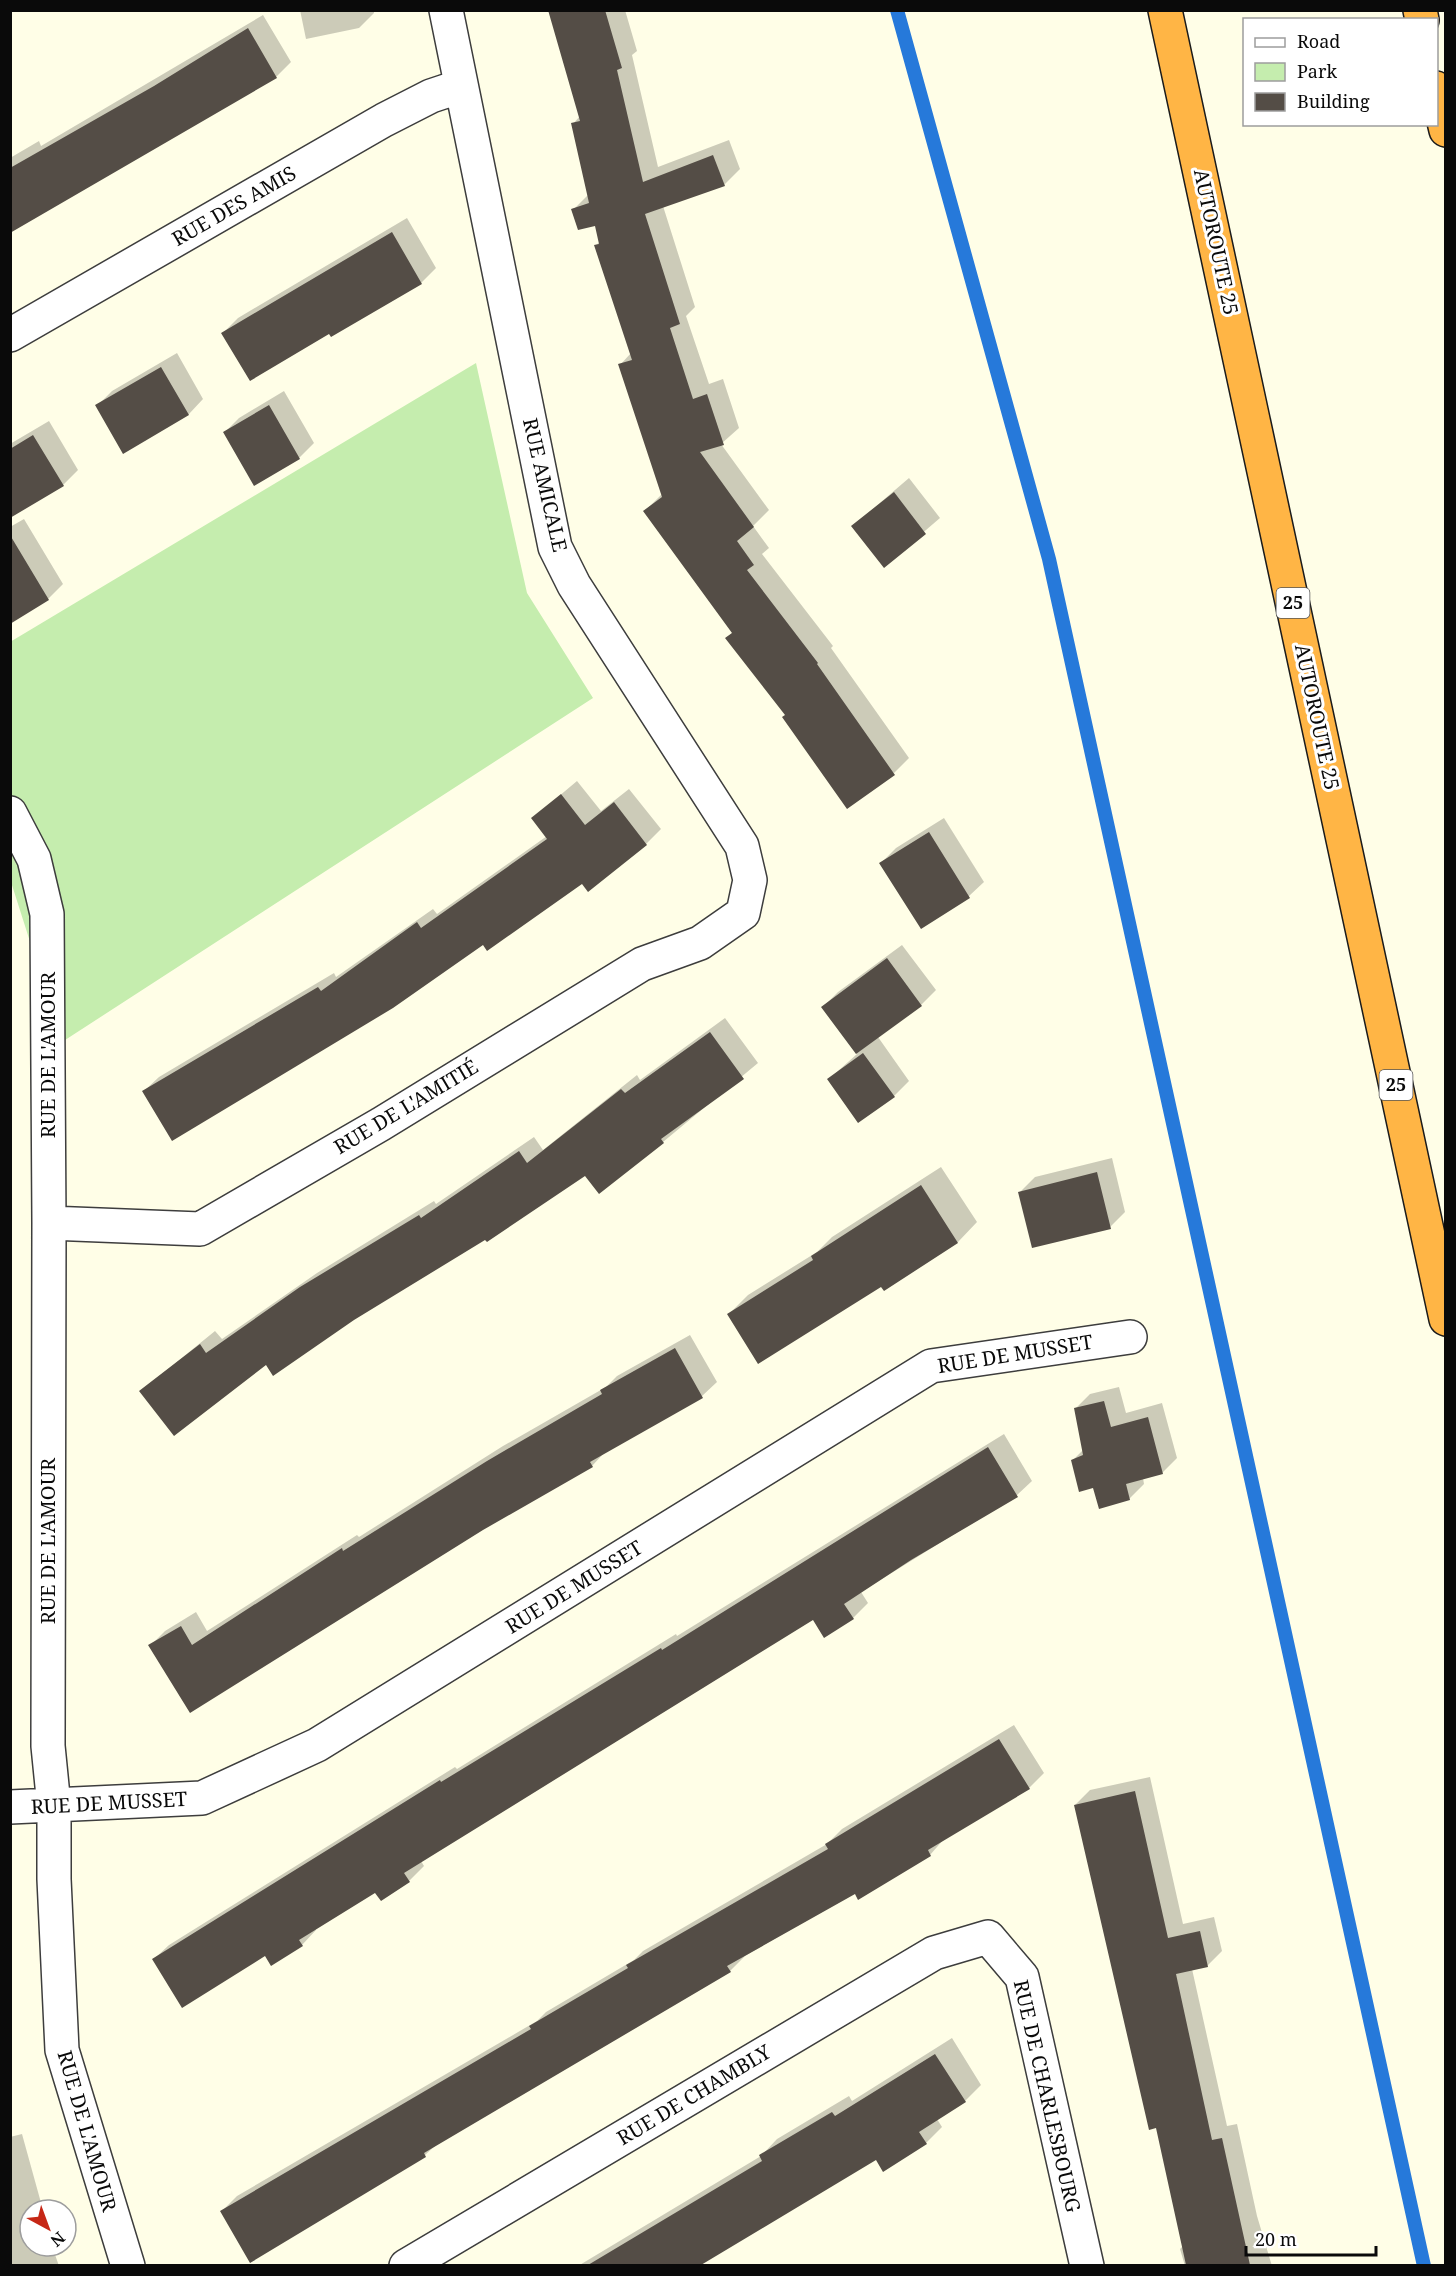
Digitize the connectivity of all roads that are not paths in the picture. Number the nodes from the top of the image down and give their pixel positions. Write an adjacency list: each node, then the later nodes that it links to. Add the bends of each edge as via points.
1 (447, 10): 3 (street, RUE AMICALE)
2 (1165, 10): 10 (highway, AUTOROUTE 25 / 25)
3 (461, 86): 6 (street, RUE DES AMIS, via 393,115); 8 (street, RUE AMICALE, via 555,547 574,585 742,846 750,880)
4 (1438, 93): 5 (highway)
5 (1446, 130)
6 (10, 335)
7 (10, 813): 9 (street, RUE DE L'AMOUR, via 34,859 47,914)
8 (743, 913): 9 (street, RUE DE L'AMITIÉ, via 700,943 642,964 381,1124 200,1228)
9 (50, 1223): 12 (street, RUE DE L'AMOUR, via 48,1746)
10 (1446, 1318)
11 (1130, 1337): 12 (street, RUE DE MUSSET, via 931,1366 317,1745 202,1798)
12 (54, 1806): 13 (street, RUE DE MUSSET); 15 (street, RUE DE L'AMOUR, via 62,2050)
13 (10, 1807)
14 (988, 1937): 16 (street, RUE DE CHAMBLY, via 934,1953); 17 (street, RUE DE CHARLESBOURG, via 1022,1977)
15 (128, 2265)
16 (406, 2265)
17 (1087, 2265)

